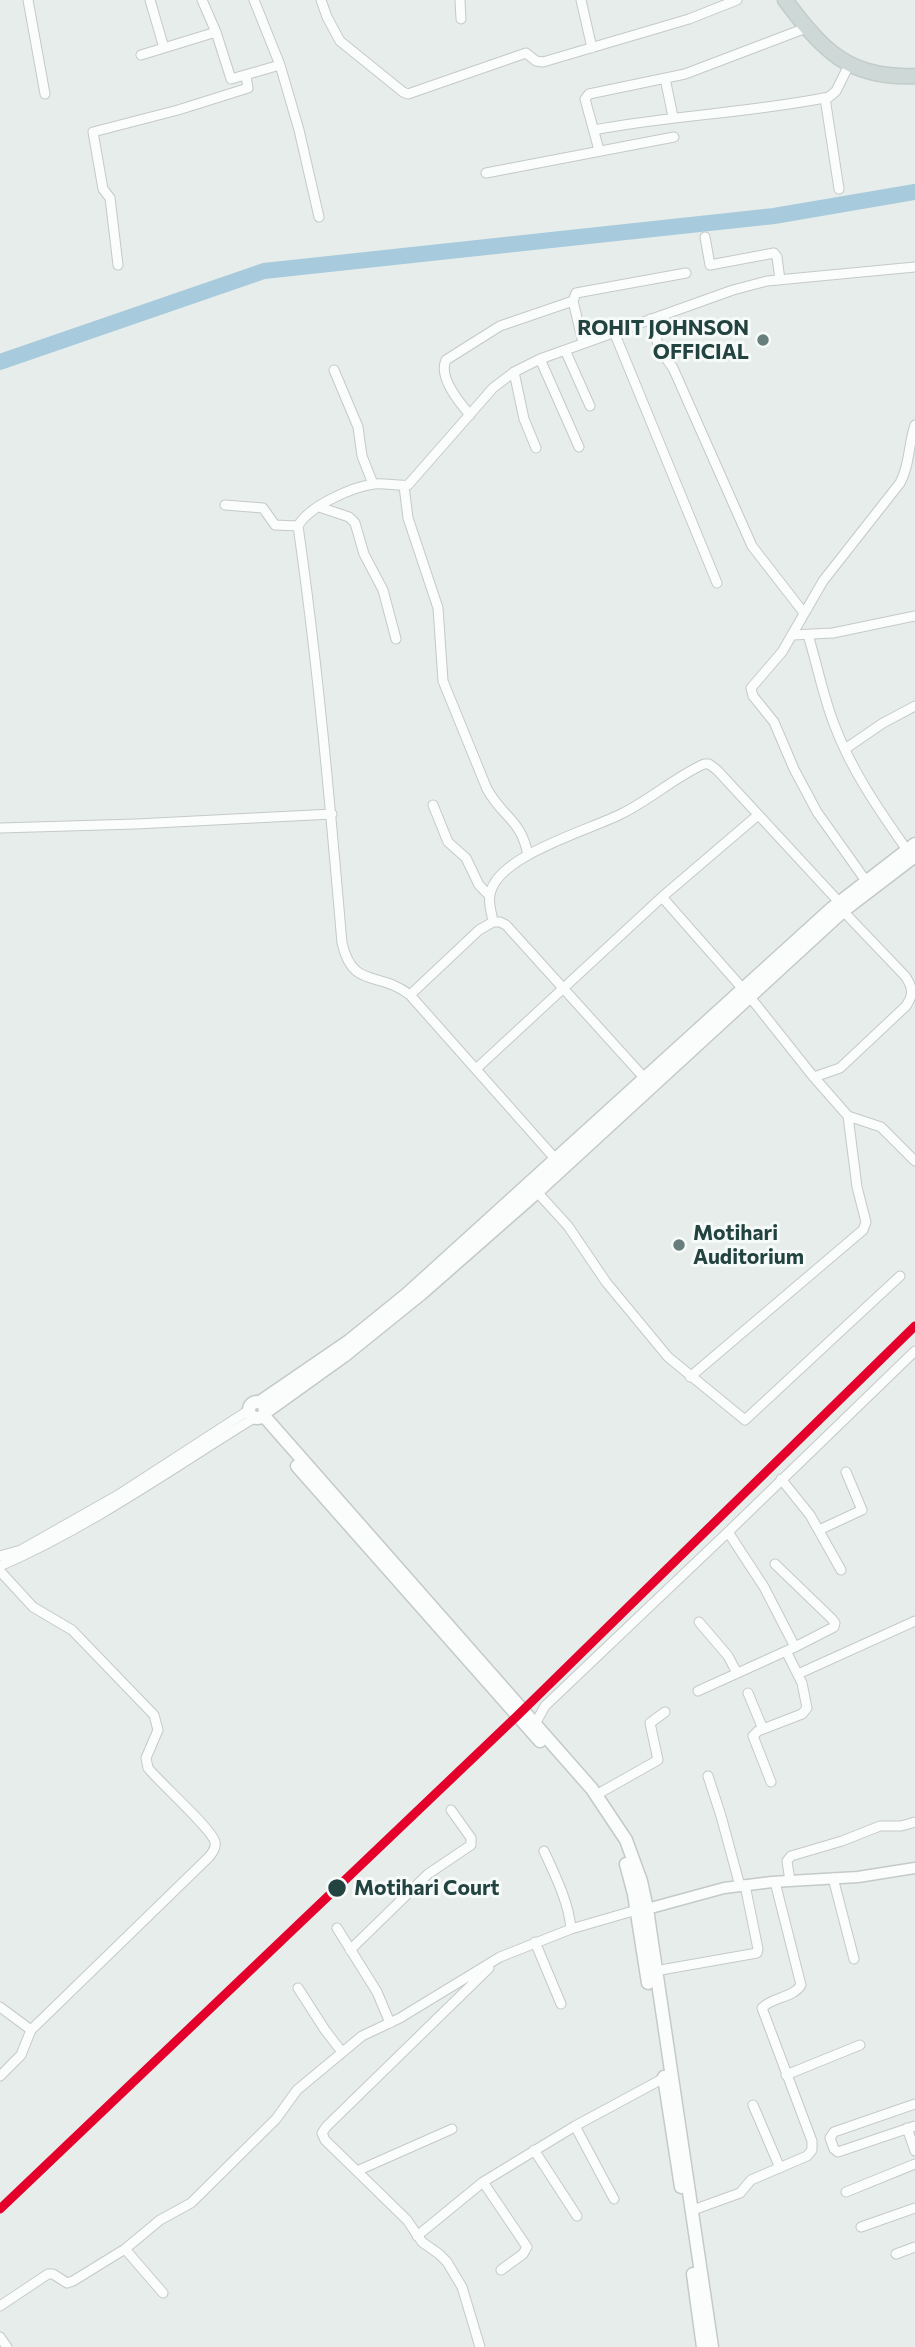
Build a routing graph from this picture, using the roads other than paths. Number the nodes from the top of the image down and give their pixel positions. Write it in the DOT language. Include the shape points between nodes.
graph roads {
  1 [pos="27,0"];
  2 [pos="150,0"];
  3 [pos="202,0"];
  4 [pos="254,0"];
  5 [pos="321,0"];
  6 [pos="460,0"];
  7 [pos="581,0"];
  8 [pos="737,0"];
  9 [pos="785,0"];
  10 [pos="461,19"];
  11 [pos="806,27"];
  12 [pos="216,32"];
  13 [pos="164,48"];
  14 [pos="592,48"];
  15 [pos="141,55"];
  16 [pos="280,65"];
  17 [pos="849,65"];
  18 [pos="246,76"];
  19 [pos="915,76"];
  20 [pos="665,78"];
  21 [pos="45,94"];
  22 [pos="825,97"];
  23 [pos="673,117"];
  24 [pos="594,130"];
  25 [pos="674,137"];
  26 [pos="599,150"];
  27 [pos="486,173"];
  28 [pos="839,189"];
  29 [pos="319,217"];
  30 [pos="705,237"];
  31 [pos="118,265"];
  32 [pos="915,267"];
  33 [pos="686,273"];
  34 [pos="780,280"];
  35 [pos="573,301"];
  36 [pos="650,319"];
  37 [pos="614,332"];
  38 [pos="583,343"];
  39 [pos="565,350"];
  40 [pos="540,359"];
  41 [pos="334,370"];
  42 [pos="514,372"];
  43 [pos="590,406"];
  44 [pos="470,415"];
  45 [pos="915,425"];
  46 [pos="579,447"];
  47 [pos="536,449"];
  48 [pos="373,484"];
  49 [pos="404,486"];
  50 [pos="225,505"];
  51 [pos="319,507"];
  52 [pos="298,526"];
  53 [pos="717,583"];
  54 [pos="804,613"];
  55 [pos="915,616"];
  56 [pos="793,635"];
  57 [pos="808,635"];
  58 [pos="397,639"];
  59 [pos="915,706"];
  60 [pos="845,749"];
  61 [pos="433,805"];
  62 [pos="332,814"];
  63 [pos="758,815"];
  64 [pos="0,828"];
  65 [pos="912,850"];
  66 [pos="528,855"];
  67 [pos="866,881"];
  68 [pos="489,895"];
  69 [pos="662,897"];
  70 [pos="841,907"];
  71 [pos="494,922"];
  72 [pos="564,988"];
  73 [pos="914,992"];
  74 [pos="746,993"];
  75 [pos="410,995"];
  76 [pos="475,1069"];
  77 [pos="814,1077"];
  78 [pos="648,1082"];
  79 [pos="848,1116"];
  80 [pos="915,1161"];
  81 [pos="559,1163"];
  82 [pos="537,1192"];
  83 [pos="900,1276"];
  84 [pos="913,1357"];
  85 [pos="690,1377"];
  86 [pos="258,1413"];
  87 [pos="846,1472"];
  88 [pos="781,1479"];
  89 [pos="819,1530"];
  90 [pos="728,1532"];
  91 [pos="0,1556"];
  92 [pos="775,1564"];
  93 [pos="0,1569"];
  94 [pos="841,1570"];
  95 [pos="915,1621"];
  96 [pos="699,1622"];
  97 [pos="790,1649"];
  98 [pos="737,1673"];
  99 [pos="798,1674"];
  100 [pos="698,1691"];
  101 [pos="748,1693"];
  102 [pos="665,1712"];
  103 [pos="535,1724"];
  104 [pos="763,1729"];
  105 [pos="708,1776"];
  106 [pos="771,1782"];
  107 [pos="596,1795"];
  108 [pos="451,1810"];
  109 [pos="915,1822"];
  110 [pos="544,1852"];
  111 [pos="915,1868"];
  112 [pos="832,1878"];
  113 [pos="790,1881"];
  114 [pos="775,1882"];
  115 [pos="743,1886"];
  116 [pos="642,1909"];
  117 [pos="337,1928"];
  118 [pos="571,1929"];
  119 [pos="535,1942"];
  120 [pos="351,1950"];
  121 [pos="500,1957"];
  122 [pos="855,1959"];
  123 [pos="655,1971"];
  124 [pos="298,1989"];
  125 [pos="561,2004"];
  126 [pos="0,2007"];
  127 [pos="390,2023"];
  128 [pos="31,2031"];
  129 [pos="860,2045"];
  130 [pos="342,2052"];
  131 [pos="786,2075"];
  132 [pos="0,2076"];
  133 [pos="664,2078"];
  134 [pos="915,2104"];
  135 [pos="753,2105"];
  136 [pos="575,2126"];
  137 [pos="911,2127"];
  138 [pos="452,2129"];
  139 [pos="833,2146"];
  140 [pos="534,2150"];
  141 [pos="915,2151"];
  142 [pos="811,2152"];
  143 [pos="915,2164"];
  144 [pos="779,2168"];
  145 [pos="357,2171"];
  146 [pos="483,2182"];
  147 [pos="846,2192"];
  148 [pos="614,2199"];
  149 [pos="915,2208"];
  150 [pos="693,2210"];
  151 [pos="577,2216"];
  152 [pos="861,2227"];
  153 [pos="417,2236"];
  154 [pos="915,2247"];
  155 [pos="125,2249"];
  156 [pos="896,2254"];
  157 [pos="501,2270"];
  158 [pos="163,2293"];
  159 [pos="0,2306"];
  160 [pos="0,2337"];
  161 [pos="7,2347"];
  162 [pos="480,2347"];
  163 [pos="703,2347"];
  164 [pos="712,2347"];
  1 -- 21 [label="street"];
  2 -- 13 [label="street"];
  3 -- 12 [label="street"];
  4 -- 16 [label="street"];
  5 -- 14 [label="street" via="340,41 405,93 526,53 543,62"];
  6 -- 10 [label="street"];
  7 -- 14 [label="street"];
  8 -- 14 [label="street"];
  9 -- 11 [label="main road"];
  11 -- 17 [label="main road"];
  11 -- 20 [label="street"];
  12 -- 13 [label="street"];
  12 -- 18 [label="street" via="231,78"];
  13 -- 15 [label="street"];
  16 -- 18 [label="street"];
  16 -- 29 [label="street"];
  17 -- 19 [label="main road" via="870,74"];
  17 -- 22 [label="street" via="836,91"];
  18 -- 31 [label="street" via="248,88 93,132 103,189 110,198"];
  20 -- 23 [label="street"];
  20 -- 24 [label="street" via="587,96"];
  22 -- 23 [label="street"];
  22 -- 28 [label="street"];
  23 -- 24 [label="street"];
  24 -- 26 [label="street"];
  25 -- 26 [label="street"];
  26 -- 27 [label="street"];
  30 -- 34 [label="street" via="710,265 774,253"];
  32 -- 34 [label="street"];
  33 -- 35 [label="street" via="578,292"];
  34 -- 36 [label="street" via="733,290"];
  35 -- 38 [label="street"];
  35 -- 44 [label="street" via="500,326 446,360 444,373"];
  36 -- 37 [label="street"];
  36 -- 54 [label="street" via="660,350 673,368 752,546"];
  37 -- 38 [label="street"];
  37 -- 53 [label="street"];
  38 -- 39 [label="street"];
  39 -- 40 [label="street"];
  39 -- 43 [label="street"];
  40 -- 42 [label="street"];
  40 -- 46 [label="street"];
  41 -- 48 [label="street" via="358,427 362,456"];
  42 -- 44 [label="street"];
  42 -- 47 [label="street"];
  44 -- 49 [label="street"];
  45 -- 54 [label="street" via="900,483 822,581"];
  48 -- 49 [label="street"];
  48 -- 51 [label="street" via="351,489"];
  49 -- 66 [label="street" via="408,518 438,608 443,681 487,789 521,830"];
  50 -- 52 [label="street" via="263,508 277,526"];
  51 -- 52 [label="street"];
  51 -- 58 [label="street" via="355,523 387,601"];
  52 -- 62 [label="street"];
  54 -- 56 [label="street"];
  55 -- 57 [label="street"];
  56 -- 57 [label="street"];
  56 -- 67 [label="street" via="752,685 751,693 774,722 817,812"];
  57 -- 60 [label="street"];
  59 -- 60 [label="street"];
  60 -- 65 [label="street" via="877,807"];
  61 -- 68 [label="street" via="448,842 469,862"];
  62 -- 64 [label="street"];
  62 -- 75 [label="street" via="347,963 355,972 393,983"];
  63 -- 66 [label="street" via="717,770 704,764 619,815"];
  63 -- 69 [label="street"];
  63 -- 70 [label="street"];
  65 -- 67 [label="main road"];
  65 -- 70 [label="main road"];
  66 -- 68 [label="street" via="505,872"];
  67 -- 70 [label="main road"];
  68 -- 71 [label="street"];
  69 -- 72 [label="street"];
  69 -- 74 [label="street"];
  70 -- 73 [label="street"];
  70 -- 74 [label="main road"];
  71 -- 72 [label="street" via="506,925"];
  71 -- 75 [label="street"];
  72 -- 76 [label="street"];
  72 -- 78 [label="street"];
  73 -- 77 [label="street" via="906,1006 853,1057 834,1072"];
  74 -- 77 [label="street"];
  74 -- 78 [label="main road"];
  75 -- 76 [label="street"];
  76 -- 81 [label="street"];
  77 -- 79 [label="street"];
  78 -- 81 [label="main road"];
  79 -- 80 [label="street" via="881,1127"];
  79 -- 85 [label="street" via="865,1227"];
  81 -- 82 [label="main road"];
  81 -- 86 [label="main road" via="407,1294"];
  82 -- 85 [label="street" via="568,1226 644,1331"];
  82 -- 86 [label="main road" via="368,1338"];
  83 -- 85 [label="street" via="747,1420"];
  84 -- 88 [label="street"];
  86 -- 91 [label="street" via="21,1550"];
  86 -- 93 [label="street" via="121,1501"];
  86 -- 103 [label="main road"];
  86 -- 116 [label="main road" via="589,1798 617,1839"];
  87 -- 89 [label="street" via="862,1510"];
  88 -- 89 [label="street"];
  88 -- 90 [label="street"];
  89 -- 94 [label="street"];
  90 -- 97 [label="street" via="764,1587"];
  90 -- 103 [label="street" via="545,1706"];
  92 -- 97 [label="street" via="835,1623 831,1630"];
  93 -- 128 [label="street" via="33,1607 72,1630 153,1715 158,1730 146,1758 148,1768 215,1842 209,1857"];
  95 -- 99 [label="street"];
  96 -- 98 [label="street"];
  97 -- 98 [label="street"];
  97 -- 99 [label="street"];
  98 -- 100 [label="street"];
  99 -- 104 [label="street" via="806,1711"];
  101 -- 104 [label="street"];
  102 -- 107 [label="street" via="650,1723 658,1760"];
  103 -- 107 [label="main road"];
  104 -- 106 [label="street" via="754,1734 754,1741"];
  105 -- 115 [label="street"];
  107 -- 116 [label="main road" via="626,1840 641,1881"];
  108 -- 120 [label="street" via="471,1845 428,1874"];
  109 -- 113 [label="street" via="880,1826 791,1856 787,1861"];
  110 -- 118 [label="street"];
  111 -- 112 [label="street"];
  112 -- 113 [label="street"];
  112 -- 122 [label="street"];
  113 -- 114 [label="street"];
  114 -- 115 [label="street"];
  114 -- 131 [label="street" via="801,1985 762,2008"];
  115 -- 116 [label="street"];
  115 -- 123 [label="street" via="757,1953"];
  116 -- 118 [label="street"];
  116 -- 123 [label="main road"];
  116 -- 133 [label="main road"];
  117 -- 120 [label="street"];
  118 -- 119 [label="street"];
  119 -- 121 [label="street"];
  119 -- 125 [label="street"];
  120 -- 127 [label="street"];
  121 -- 127 [label="street"];
  121 -- 145 [label="street" via="323,2130 325,2140"];
  123 -- 150 [label="main road"];
  124 -- 130 [label="street"];
  126 -- 128 [label="street"];
  127 -- 130 [label="street"];
  128 -- 132 [label="street" via="20,2054"];
  129 -- 131 [label="street"];
  130 -- 155 [label="street" via="297,2090 275,2119 196,2198 152,2225"];
  131 -- 142 [label="street" via="812,2141"];
  133 -- 136 [label="street"];
  133 -- 163 [label="main road"];
  134 -- 139 [label="street" via="834,2132 830,2136"];
  135 -- 144 [label="street"];
  136 -- 140 [label="street"];
  136 -- 148 [label="street"];
  137 -- 139 [label="street" via="841,2151"];
  137 -- 141 [label="street"];
  138 -- 145 [label="street"];
  139 -- 142 [label="street"];
  140 -- 146 [label="street"];
  140 -- 151 [label="street"];
  142 -- 144 [label="street"];
  143 -- 147 [label="street"];
  144 -- 150 [label="street" via="749,2182 740,2193"];
  145 -- 153 [label="street" via="407,2220"];
  146 -- 153 [label="street"];
  146 -- 157 [label="street" via="527,2247"];
  149 -- 152 [label="street"];
  150 -- 164 [label="main road"];
  153 -- 162 [label="street" via="443,2258 459,2281"];
  154 -- 156 [label="street"];
  155 -- 158 [label="street"];
  155 -- 159 [label="street" via="69,2283 48,2274"];
  160 -- 161 [label="street"];
}
